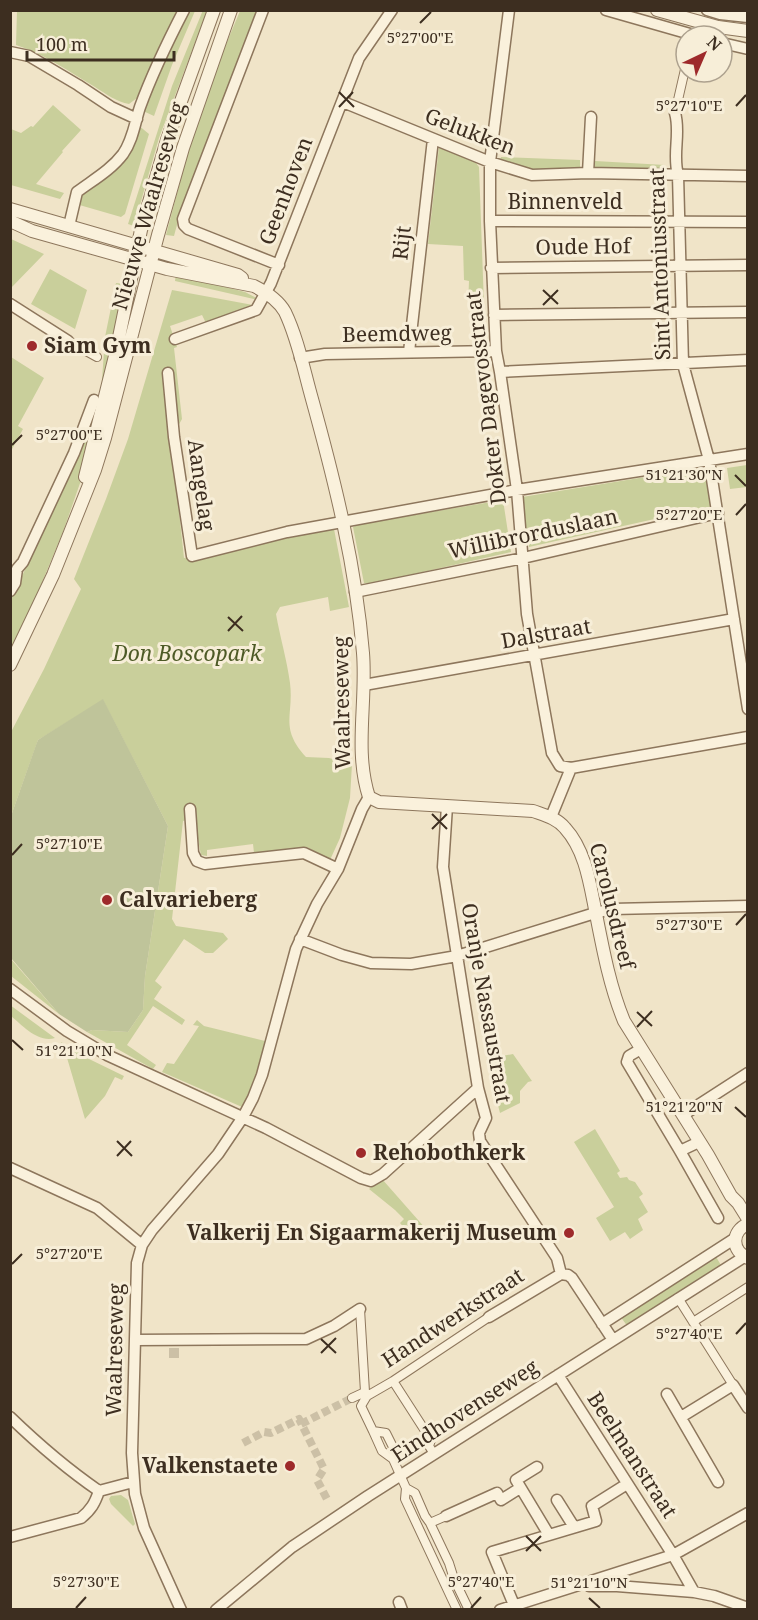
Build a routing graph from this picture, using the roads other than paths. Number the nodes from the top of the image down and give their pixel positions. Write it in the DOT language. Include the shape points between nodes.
graph roads {
  1 [pos="184,10"];
  2 [pos="214,10"];
  3 [pos="231,10"];
  4 [pos="263,10"];
  5 [pos="392,10"];
  6 [pos="509,10"];
  7 [pos="606,10"];
  8 [pos="657,10"];
  9 [pos="707,10"];
  10 [pos="747,17"];
  11 [pos="674,30"];
  12 [pos="747,31"];
  13 [pos="10,52"];
  14 [pos="682,84"];
  15 [pos="343,102"];
  16 [pos="675,113"];
  17 [pos="591,117"];
  18 [pos="137,119"];
  19 [pos="433,139"];
  20 [pos="490,162"];
  21 [pos="588,173"];
  22 [pos="678,175"];
  23 [pos="747,176"];
  24 [pos="10,209"];
  25 [pos="10,221"];
  26 [pos="490,221"];
  27 [pos="679,222"];
  28 [pos="747,222"];
  29 [pos="69,226"];
  30 [pos="138,246"];
  31 [pos="154,251"];
  32 [pos="134,260"];
  33 [pos="151,265"];
  34 [pos="279,265"];
  35 [pos="747,265"];
  36 [pos="680,266"];
  37 [pos="491,268"];
  38 [pos="260,289"];
  39 [pos="11,307"];
  40 [pos="747,312"];
  41 [pos="681,313"];
  42 [pos="494,315"];
  43 [pos="175,339"];
  44 [pos="68,341"];
  45 [pos="496,351"];
  46 [pos="409,352"];
  47 [pos="97,357"];
  48 [pos="300,358"];
  49 [pos="747,360"];
  50 [pos="682,364"];
  51 [pos="500,372"];
  52 [pos="168,373"];
  53 [pos="94,400"];
  54 [pos="747,454"];
  55 [pos="709,460"];
  56 [pos="517,490"];
  57 [pos="718,513"];
  58 [pos="76,517"];
  59 [pos="342,522"];
  60 [pos="523,558"];
  61 [pos="14,568"];
  62 [pos="10,591"];
  63 [pos="356,592"];
  64 [pos="734,619"];
  65 [pos="535,656"];
  66 [pos="10,665"];
  67 [pos="364,685"];
  68 [pos="747,709"];
  69 [pos="747,737"];
  70 [pos="572,768"];
  71 [pos="369,797"];
  72 [pos="447,806"];
  73 [pos="190,809"];
  74 [pos="551,818"];
  75 [pos="338,869"];
  76 [pos="747,906"];
  77 [pos="595,913"];
  78 [pos="300,939"];
  79 [pos="457,956"];
  80 [pos="10,989"];
  81 [pos="641,1049"];
  82 [pos="747,1073"];
  83 [pos="478,1088"];
  84 [pos="683,1115"];
  85 [pos="243,1117"];
  86 [pos="699,1142"];
  87 [pos="680,1151"];
  88 [pos="10,1168"];
  89 [pos="718,1218"];
  90 [pos="745,1223"];
  91 [pos="734,1239"];
  92 [pos="142,1245"];
  93 [pos="746,1257"];
  94 [pos="561,1274"];
  95 [pos="747,1287"];
  96 [pos="678,1298"];
  97 [pos="360,1309"];
  98 [pos="489,1317"];
  99 [pos="693,1322"];
  100 [pos="602,1324"];
  101 [pos="135,1340"];
  102 [pos="613,1340"];
  103 [pos="558,1375"];
  104 [pos="393,1381"];
  105 [pos="733,1385"];
  106 [pos="366,1394"];
  107 [pos="667,1394"];
  108 [pos="352,1398"];
  109 [pos="747,1408"];
  110 [pos="10,1417"];
  111 [pos="681,1417"];
  112 [pos="374,1431"];
  113 [pos="434,1454"];
  114 [pos="393,1459"];
  115 [pos="537,1467"];
  116 [pos="400,1476"];
  117 [pos="134,1482"];
  118 [pos="718,1482"];
  119 [pos="627,1484"];
  120 [pos="406,1488"];
  121 [pos="520,1488"];
  122 [pos="99,1491"];
  123 [pos="557,1500"];
  124 [pos="747,1513"];
  125 [pos="425,1516"];
  126 [pos="446,1516"];
  127 [pos="414,1518"];
  128 [pos="430,1523"];
  129 [pos="574,1527"];
  130 [pos="549,1535"];
  131 [pos="10,1537"];
  132 [pos="440,1542"];
  133 [pos="430,1551"];
  134 [pos="673,1556"];
  135 [pos="577,1586"];
  136 [pos="694,1592"];
  137 [pos="514,1605"];
  138 [pos="747,1608"];
  139 [pos="181,1610"];
  140 [pos="216,1610"];
  141 [pos="457,1610"];
  142 [pos="468,1610"];
  143 [pos="500,1610"];
  1 -- 18 [label="street"];
  2 -- 30 [label="street, Nieuwe Waalreseweg" via="167,140"];
  3 -- 31 [label="street, Nieuwe Waalreseweg" via="183,148"];
  4 -- 34 [label="street, Nieuwe Waalreseweg" via="183,219 188,230"];
  5 -- 15 [label="street, Geenhoven" via="359,58"];
  6 -- 20 [label="street, Dokter Dagevosstraat"];
  7 -- 11 [label="street"];
  8 -- 12 [label="street"];
  9 -- 10 [label="street"];
  13 -- 18 [label="street" via="29,56"];
  14 -- 16 [label="street, Sint Antoniusstraat"];
  15 -- 19 [label="street, Gelukken"];
  15 -- 34 [label="street, Geenhoven"];
  16 -- 22 [label="street, Sint Antoniusstraat"];
  17 -- 21 [label="street"];
  18 -- 29 [label="street" via="124,152 114,165 77,192"];
  19 -- 20 [label="street, Gelukken"];
  19 -- 46 [label="street, Rijt"];
  20 -- 21 [label="street, Gelukken" via="532,175"];
  20 -- 26 [label="street, Dokter Dagevosstraat"];
  21 -- 22 [label="street, Gelukken"];
  22 -- 23 [label="street, Gelukken"];
  22 -- 27 [label="street, Sint Antoniusstraat"];
  24 -- 29 [label="street, Waalreseweg"];
  25 -- 32 [label="street"];
  26 -- 27 [label="street, Binnenveld"];
  26 -- 37 [label="street, Dokter Dagevosstraat"];
  27 -- 28 [label="street, Binnenveld"];
  27 -- 36 [label="street, Sint Antoniusstraat"];
  29 -- 30 [label="street, Waalreseweg"];
  30 -- 31 [label="street, Waalreseweg"];
  30 -- 32 [label="street, Nieuwe Waalreseweg"];
  31 -- 33 [label="street, Nieuwe Waalreseweg"];
  31 -- 38 [label="street, Waalreseweg" via="238,275"];
  32 -- 33 [label="street"];
  32 -- 58 [label="street, Nieuwe Waalreseweg"];
  33 -- 38 [label="street"];
  33 -- 58 [label="street, Nieuwe Waalreseweg" via="105,438"];
  34 -- 38 [label="street, Geenhoven"];
  35 -- 36 [label="street, Oude Hof"];
  36 -- 37 [label="street, Oude Hof"];
  36 -- 41 [label="street, Sint Antoniusstraat"];
  37 -- 42 [label="street, Dokter Dagevosstraat"];
  38 -- 43 [label="street, Geenhoven" via="256,310"];
  38 -- 48 [label="street, Waalreseweg" via="284,310"];
  39 -- 44 [label="street"];
  40 -- 41 [label="street"];
  41 -- 42 [label="street"];
  41 -- 50 [label="street, Sint Antoniusstraat"];
  42 -- 45 [label="street, Dokter Dagevosstraat"];
  44 -- 47 [label="street"];
  45 -- 46 [label="street, Beemdweg"];
  45 -- 51 [label="street, Dokter Dagevosstraat"];
  46 -- 48 [label="street, Beemdweg"];
  48 -- 59 [label="street, Waalreseweg"];
  49 -- 50 [label="street"];
  50 -- 51 [label="street"];
  50 -- 55 [label="street, Sint Antoniusstraat"];
  51 -- 56 [label="street, Dokter Dagevosstraat"];
  52 -- 59 [label="street, Aangelag" via="192,556"];
  53 -- 61 [label="street" via="23,562"];
  54 -- 55 [label="street, Willibrorduslaan"];
  55 -- 56 [label="street, Willibrorduslaan"];
  55 -- 57 [label="street, Sint Antoniusstraat"];
  56 -- 59 [label="street, Willibrorduslaan"];
  56 -- 60 [label="street, Dokter Dagevosstraat"];
  57 -- 60 [label="street, Willibrorduslaan"];
  57 -- 64 [label="street, Sint Antoniusstraat"];
  58 -- 66 [label="street, Nieuwe Waalreseweg"];
  59 -- 63 [label="street, Waalreseweg"];
  60 -- 63 [label="street, Willibrorduslaan"];
  60 -- 65 [label="street, Dokter Dagevosstraat"];
  61 -- 62 [label="street" via="15,583"];
  63 -- 67 [label="street, Waalreseweg"];
  64 -- 65 [label="street, Dalstraat"];
  64 -- 68 [label="street, Sint Antoniusstraat"];
  65 -- 67 [label="street, Dalstraat"];
  65 -- 70 [label="street, Dokter Dagevosstraat" via="552,753 560,766"];
  67 -- 71 [label="street, Waalreseweg" via="361,744 363,781"];
  69 -- 70 [label="street"];
  70 -- 74 [label="street"];
  71 -- 72 [label="street, Carolusdreef" via="379,802"];
  71 -- 75 [label="street, Waalreseweg"];
  72 -- 74 [label="street, Carolusdreef" via="533,811"];
  72 -- 79 [label="street, Oranje Nassaustraat" via="443,859"];
  73 -- 75 [label="street" via="197,861 205,864 304,853"];
  74 -- 77 [label="street, Carolusdreef" via="564,825 574,839 584,862"];
  75 -- 78 [label="street, Waalreseweg"];
  76 -- 77 [label="street" via="612,909"];
  77 -- 79 [label="street"];
  77 -- 81 [label="street, Carolusdreef" via="614,999"];
  78 -- 79 [label="street" via="371,963 411,964"];
  78 -- 85 [label="street, Waalreseweg" via="262,1075"];
  79 -- 83 [label="street, Oranje Nassaustraat"];
  80 -- 85 [label="street" via="107,1055"];
  81 -- 84 [label="street, Carolusdreef"];
  81 -- 87 [label="street" via="629,1056 627,1062"];
  82 -- 84 [label="street"];
  83 -- 85 [label="street" via="371,1181"];
  83 -- 94 [label="street, Oranje Nassaustraat" via="486,1118 480,1141 557,1258"];
  84 -- 86 [label="street, Carolusdreef"];
  85 -- 92 [label="street, Waalreseweg" via="218,1154"];
  86 -- 87 [label="street"];
  86 -- 90 [label="street, Carolusdreef"];
  87 -- 89 [label="street"];
  88 -- 92 [label="street" via="97,1208"];
  90 -- 91 [label="street"];
  91 -- 93 [label="street" via="736,1249"];
  91 -- 100 [label="street"];
  92 -- 101 [label="street, Waalreseweg" via="137,1263"];
  93 -- 96 [label="street, Eindhovenseweg"];
  94 -- 98 [label="street, Handwerkstraat"];
  94 -- 100 [label="street, Oranje Nassaustraat" via="572,1278"];
  95 -- 99 [label="street"];
  96 -- 99 [label="street"];
  96 -- 102 [label="street, Eindhovenseweg"];
  97 -- 101 [label="street" via="306,1339 174,1344"];
  97 -- 106 [label="street"];
  98 -- 104 [label="street, Handwerkstraat"];
  99 -- 105 [label="street"];
  100 -- 102 [label="street, Oranje Nassaustraat"];
  101 -- 117 [label="street, Waalreseweg"];
  102 -- 103 [label="street, Eindhovenseweg"];
  103 -- 113 [label="street, Eindhovenseweg"];
  103 -- 119 [label="street, Beelmanstraat"];
  104 -- 106 [label="street, Handwerkstraat"];
  104 -- 113 [label="street" via="431,1440 429,1446"];
  105 -- 109 [label="street"];
  105 -- 111 [label="street"];
  106 -- 108 [label="street, Handwerkstraat"];
  106 -- 112 [label="street" via="361,1406"];
  107 -- 111 [label="street"];
  110 -- 122 [label="street"];
  111 -- 118 [label="street"];
  112 -- 114 [label="street" via="382,1451"];
  112 -- 114 [label="street" via="386,1433 394,1449"];
  113 -- 116 [label="street, Eindhovenseweg"];
  114 -- 116 [label="street"];
  115 -- 121 [label="street" via="516,1480"];
  116 -- 120 [label="street"];
  116 -- 140 [label="street, Eindhovenseweg" via="292,1547"];
  117 -- 122 [label="street"];
  117 -- 139 [label="street, Waalreseweg" via="144,1528"];
  119 -- 129 [label="street" via="592,1506 596,1521"];
  119 -- 134 [label="street, Beelmanstraat"];
  120 -- 125 [label="street" via="416,1493"];
  120 -- 127 [label="street" via="405,1499"];
  121 -- 126 [label="street" via="501,1500 497,1493"];
  121 -- 130 [label="street"];
  122 -- 131 [label="street" via="81,1518"];
  123 -- 129 [label="street"];
  124 -- 134 [label="street"];
  125 -- 127 [label="street"];
  125 -- 128 [label="street"];
  126 -- 128 [label="street"];
  127 -- 133 [label="street"];
  128 -- 132 [label="street"];
  129 -- 130 [label="street"];
  130 -- 137 [label="street" via="492,1552"];
  132 -- 133 [label="street"];
  132 -- 142 [label="street"];
  133 -- 141 [label="street"];
  134 -- 135 [label="street"];
  134 -- 136 [label="street, Beelmanstraat"];
  135 -- 136 [label="street"];
  135 -- 137 [label="street"];
  136 -- 138 [label="street"];
  137 -- 143 [label="street"];
}
